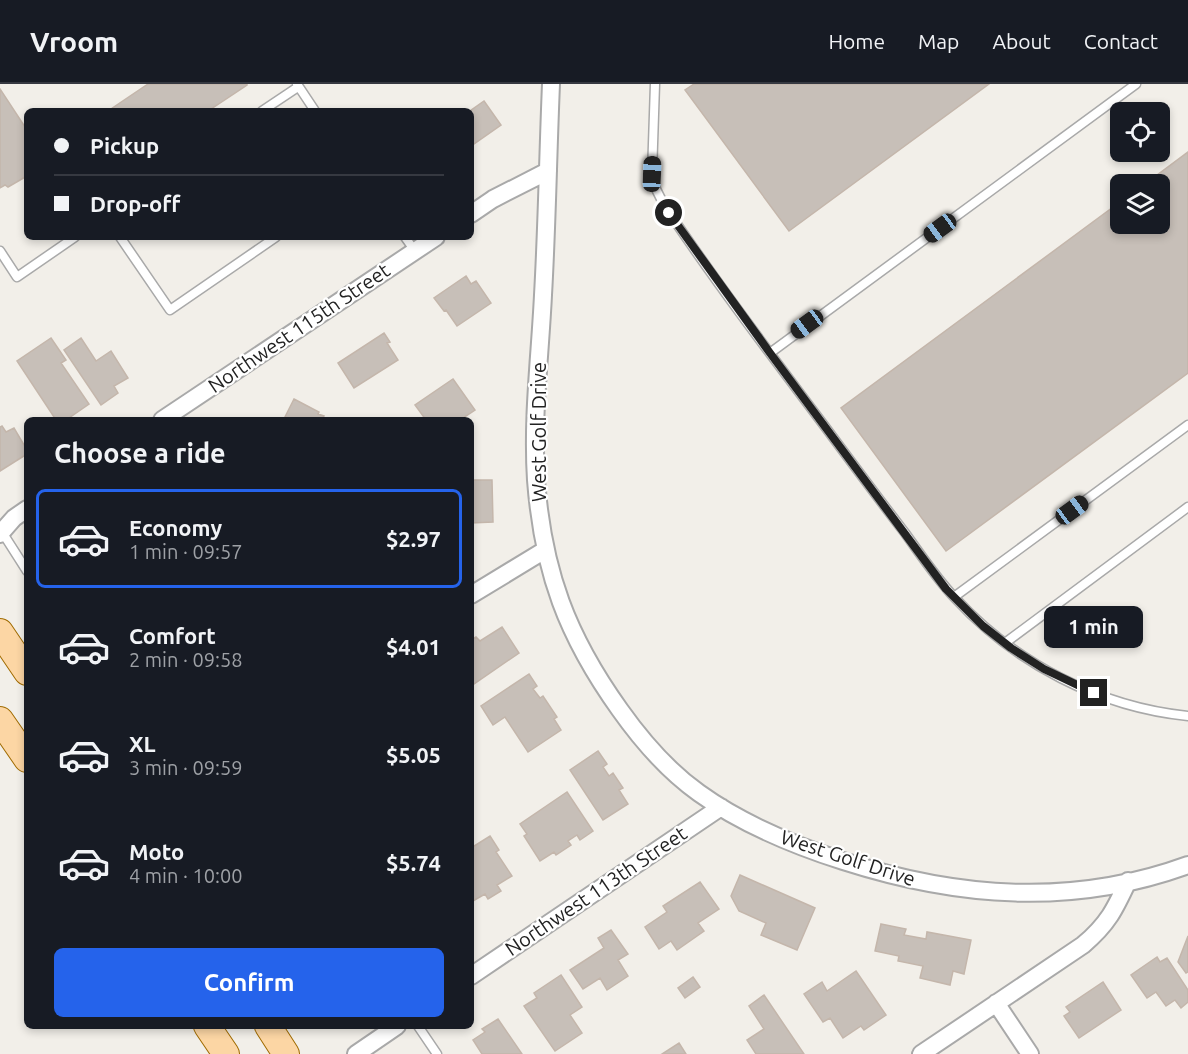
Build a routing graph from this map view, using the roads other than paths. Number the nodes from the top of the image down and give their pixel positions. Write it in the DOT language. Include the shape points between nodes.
graph roads {
  1 [pos="551,84"];
  2 [pos="655,84"];
  3 [pos="1136,84"];
  4 [pos="297,85"];
  5 [pos="266,108"];
  6 [pos="313,108"];
  7 [pos="548,171"];
  8 [pos="474,212"];
  9 [pos="71,240"];
  10 [pos="122,240"];
  11 [pos="272,240"];
  12 [pos="407,240"];
  13 [pos="431,240"];
  14 [pos="0,251"];
  15 [pos="414,251"];
  16 [pos="770,353"];
  17 [pos="166,417"];
  18 [pos="1188,425"];
  19 [pos="1188,507"];
  20 [pos="9,523"];
  21 [pos="545,550"];
  22 [pos="24,563"];
  23 [pos="474,593"];
  24 [pos="954,597"];
  25 [pos="0,632"];
  26 [pos="1005,643"];
  27 [pos="24,668"];
  28 [pos="1188,716"];
  29 [pos="0,720"];
  30 [pos="24,755"];
  31 [pos="721,807"];
  32 [pos="1188,865"];
  33 [pos="1128,881"];
  34 [pos="474,974"];
  35 [pos="996,1004"];
  36 [pos="209,1029"];
  37 [pos="270,1029"];
  38 [pos="390,1029"];
  39 [pos="420,1029"];
  40 [pos="226,1054"];
  41 [pos="286,1054"];
  42 [pos="357,1054"];
  43 [pos="437,1054"];
  44 [pos="921,1054"];
  45 [pos="1030,1054"];
  1 -- 7 [label="street, West Golf Drive"];
  2 -- 16 [label="lane" via="652,174 656,189 669,213"];
  3 -- 16 [label="lane"];
  4 -- 5 [label="lane"];
  4 -- 6 [label="lane"];
  7 -- 8 [label="street"];
  7 -- 21 [label="street, West Golf Drive" via="535,417 536,478"];
  9 -- 14 [label="lane" via="17,277"];
  10 -- 11 [label="lane" via="170,310"];
  12 -- 15 [label="lane"];
  13 -- 15 [label="street, Northwest 115th Street"];
  15 -- 17 [label="street, Northwest 115th Street"];
  16 -- 24 [label="lane"];
  18 -- 24 [label="lane"];
  19 -- 26 [label="lane"];
  20 -- 22 [label="lane"];
  21 -- 23 [label="street"];
  21 -- 31 [label="street, West Golf Drive" via="555,590 574,637 615,704 669,768"];
  24 -- 26 [label="lane"];
  25 -- 27 [label="main road"];
  26 -- 28 [label="lane" via="1044,669 1094,693 1130,705"];
  29 -- 30 [label="main road"];
  31 -- 33 [label="street, West Golf Drive" via="812,851 925,882 1025,894"];
  31 -- 34 [label="street, Northwest 113th Street"];
  32 -- 33 [label="street, West Golf Drive"];
  33 -- 35 [label="street" via="1111,917 1098,932"];
  35 -- 44 [label="street"];
  35 -- 45 [label="street"];
  36 -- 40 [label="main road"];
  37 -- 41 [label="main road"];
  38 -- 42 [label="street"];
  39 -- 43 [label="lane"];
}
